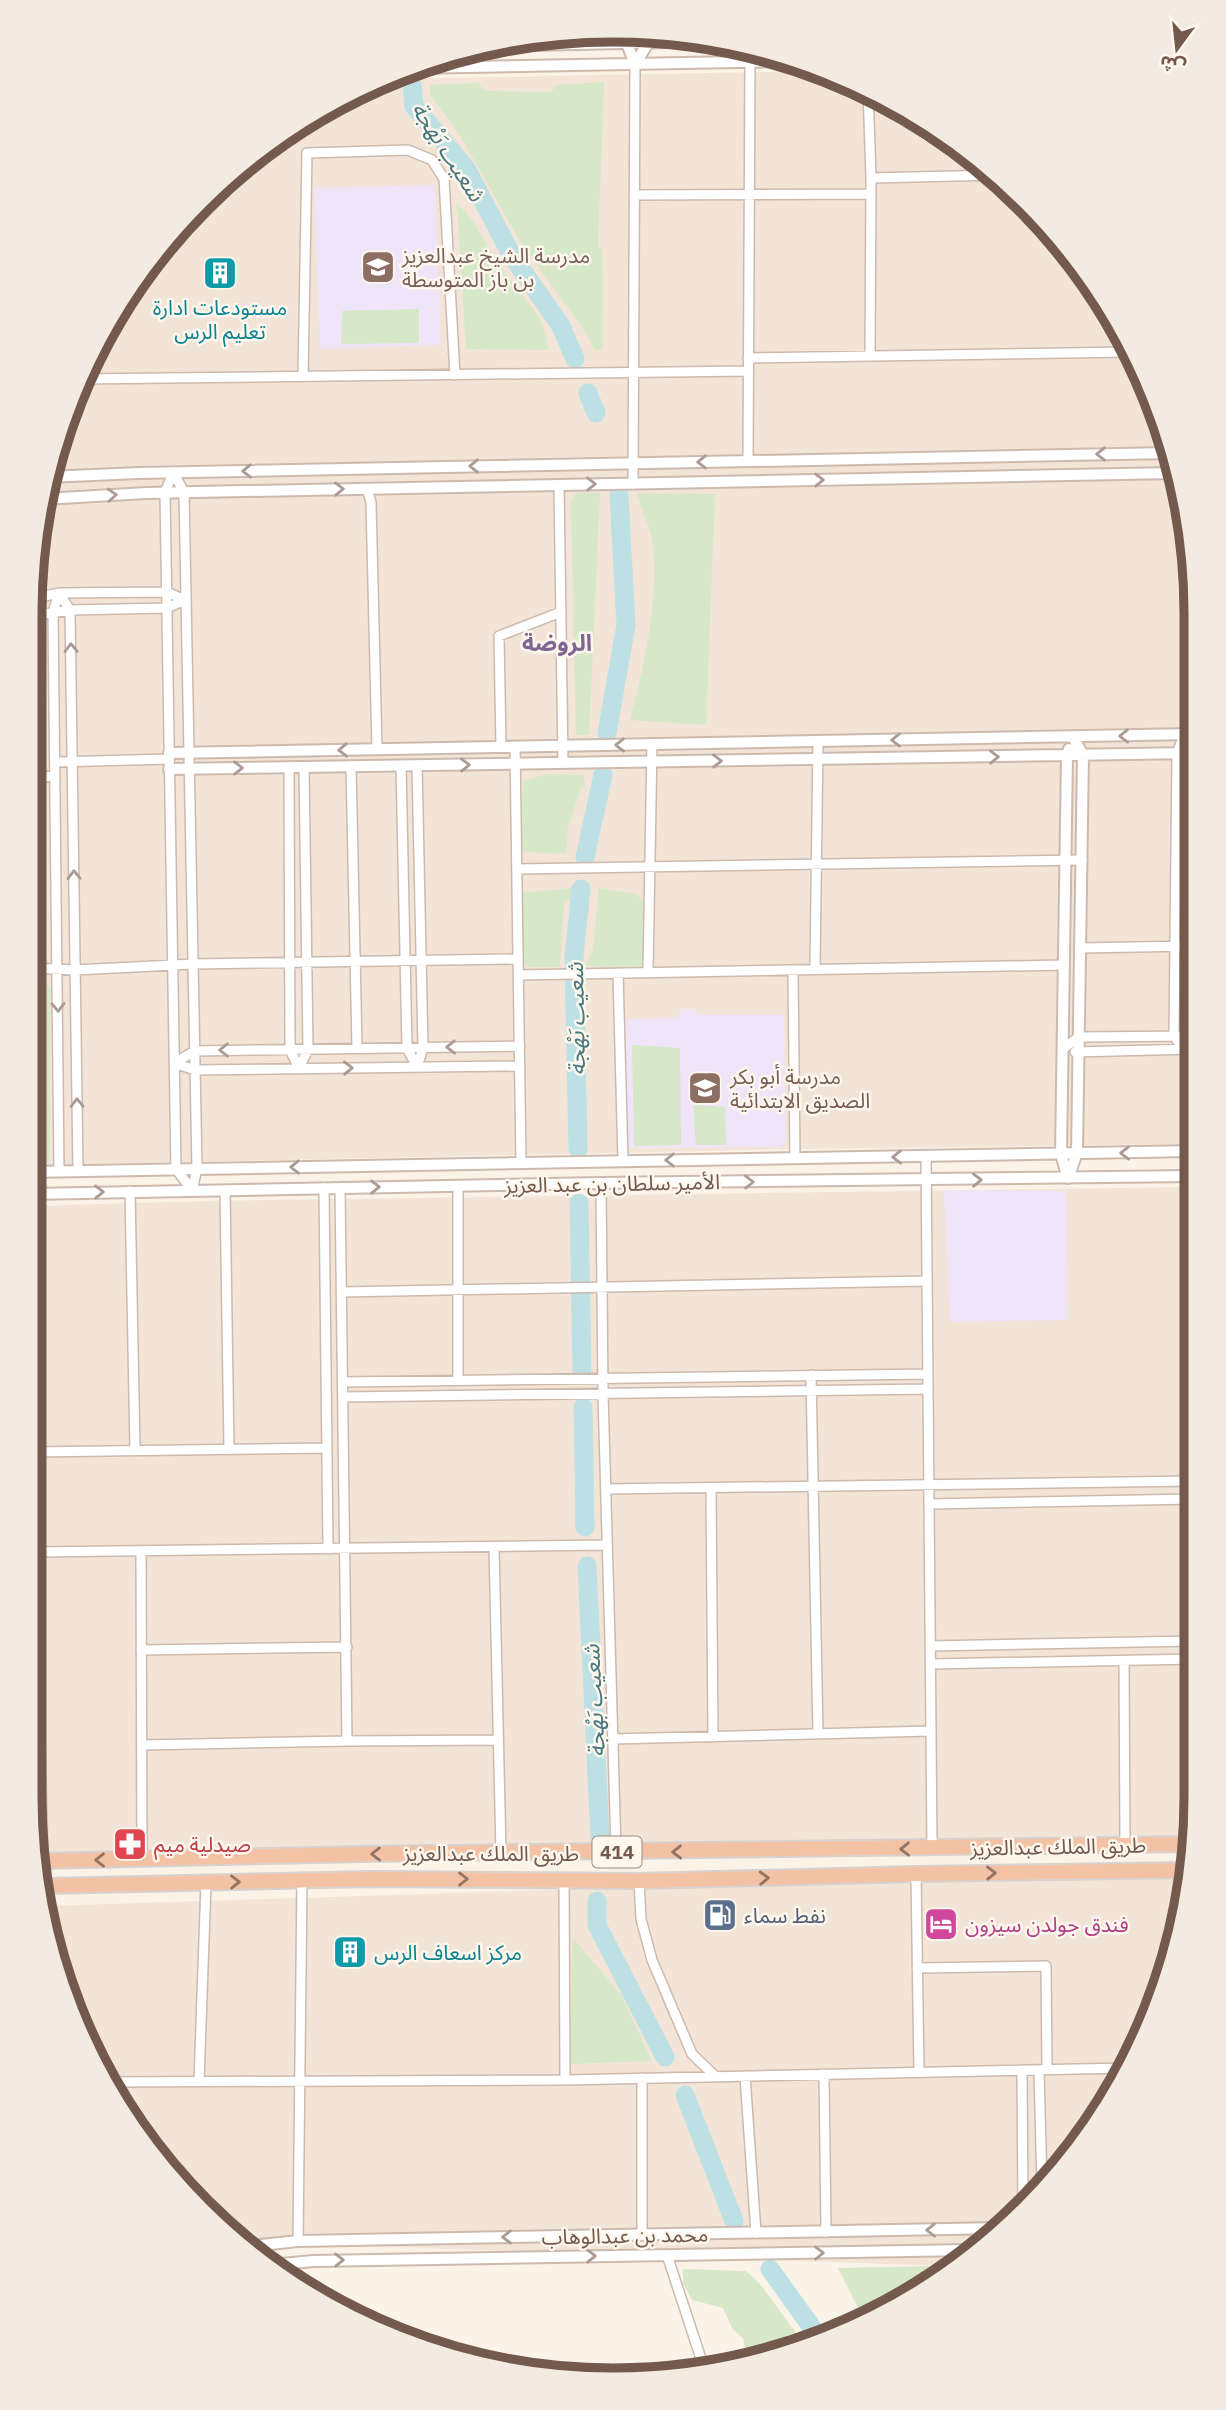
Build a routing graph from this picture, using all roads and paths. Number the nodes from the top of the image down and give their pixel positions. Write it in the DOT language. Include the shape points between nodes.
graph roads {
  1 [pos="628,42"];
  2 [pos="645,43"];
  3 [pos="750,61"];
  4 [pos="761,61"];
  5 [pos="635,64"];
  6 [pos="444,67"];
  7 [pos="869,103"];
  8 [pos="980,176"];
  9 [pos="871,178"];
  10 [pos="871,194"];
  11 [pos="634,195"];
  12 [pos="749,195"];
  13 [pos="1121,352"];
  14 [pos="870,356"];
  15 [pos="748,358"];
  16 [pos="748,370"];
  17 [pos="633,373"];
  18 [pos="455,375"];
  19 [pos="303,376"];
  20 [pos="92,379"];
  21 [pos="1161,453"];
  22 [pos="748,461"];
  23 [pos="632,463"];
  24 [pos="173,472"];
  25 [pos="1167,473"];
  26 [pos="59,476"];
  27 [pos="633,484"];
  28 [pos="559,485"];
  29 [pos="367,489"];
  30 [pos="184,492"];
  31 [pos="165,493"];
  32 [pos="54,499"];
  33 [pos="167,592"];
  34 [pos="59,593"];
  35 [pos="42,595"];
  36 [pos="185,600"];
  37 [pos="167,608"];
  38 [pos="70,610"];
  39 [pos="53,612"];
  40 [pos="561,612"];
  41 [pos="42,614"];
  42 [pos="1184,734"];
  43 [pos="1073,737"];
  44 [pos="818,741"];
  45 [pos="1184,741"];
  46 [pos="652,744"];
  47 [pos="563,746"];
  48 [pos="501,747"];
  49 [pos="515,747"];
  50 [pos="377,749"];
  51 [pos="189,752"];
  52 [pos="1177,754"];
  53 [pos="1184,754"];
  54 [pos="1067,755"];
  55 [pos="1083,755"];
  56 [pos="818,759"];
  57 [pos="169,760"];
  58 [pos="55,762"];
  59 [pos="72,762"];
  60 [pos="651,762"];
  61 [pos="563,763"];
  62 [pos="516,764"];
  63 [pos="417,765"];
  64 [pos="351,766"];
  65 [pos="401,766"];
  66 [pos="289,767"];
  67 [pos="304,767"];
  68 [pos="189,769"];
  69 [pos="55,776"];
  70 [pos="42,777"];
  71 [pos="1066,860"];
  72 [pos="1082,860"];
  73 [pos="817,864"];
  74 [pos="649,867"];
  75 [pos="517,869"];
  76 [pos="1184,946"];
  77 [pos="1175,947"];
  78 [pos="1080,948"];
  79 [pos="519,959"];
  80 [pos="421,960"];
  81 [pos="355,961"];
  82 [pos="405,961"];
  83 [pos="290,962"];
  84 [pos="307,962"];
  85 [pos="193,964"];
  86 [pos="173,965"];
  87 [pos="1064,965"];
  88 [pos="42,969"];
  89 [pos="815,969"];
  90 [pos="57,970"];
  91 [pos="75,970"];
  92 [pos="793,970"];
  93 [pos="648,972"];
  94 [pos="618,973"];
  95 [pos="519,975"];
  96 [pos="1174,1036"];
  97 [pos="1184,1036"];
  98 [pos="1079,1037"];
  99 [pos="1184,1045"];
  100 [pos="520,1046"];
  101 [pos="357,1048"];
  102 [pos="407,1048"];
  103 [pos="423,1048"];
  104 [pos="1064,1048"];
  105 [pos="290,1049"];
  106 [pos="308,1049"];
  107 [pos="1184,1049"];
  108 [pos="195,1051"];
  109 [pos="1078,1053"];
  110 [pos="174,1063"];
  111 [pos="520,1066"];
  112 [pos="417,1067"];
  113 [pos="299,1069"];
  114 [pos="195,1070"];
  115 [pos="1184,1152"];
  116 [pos="1077,1153"];
  117 [pos="1061,1154"];
  118 [pos="926,1156"];
  119 [pos="795,1158"];
  120 [pos="623,1161"];
  121 [pos="521,1163"];
  122 [pos="176,1169"];
  123 [pos="197,1169"];
  124 [pos="60,1171"];
  125 [pos="78,1171"];
  126 [pos="42,1172"];
  127 [pos="1184,1176"];
  128 [pos="1068,1178"];
  129 [pos="927,1180"];
  130 [pos="601,1183"];
  131 [pos="458,1186"];
  132 [pos="324,1188"];
  133 [pos="340,1188"];
  134 [pos="225,1189"];
  135 [pos="192,1190"];
  136 [pos="130,1191"];
  137 [pos="42,1194"];
  138 [pos="928,1281"];
  139 [pos="602,1287"];
  140 [pos="458,1289"];
  141 [pos="342,1292"];
  142 [pos="928,1374"];
  143 [pos="811,1375"];
  144 [pos="603,1378"];
  145 [pos="458,1380"];
  146 [pos="343,1382"];
  147 [pos="928,1389"];
  148 [pos="811,1391"];
  149 [pos="603,1394"];
  150 [pos="343,1397"];
  151 [pos="327,1448"];
  152 [pos="229,1449"];
  153 [pos="135,1450"];
  154 [pos="42,1452"];
  155 [pos="1184,1481"];
  156 [pos="929,1486"];
  157 [pos="813,1487"];
  158 [pos="711,1488"];
  159 [pos="606,1489"];
  160 [pos="1184,1499"];
  161 [pos="929,1504"];
  162 [pos="607,1545"];
  163 [pos="495,1547"];
  164 [pos="328,1549"];
  165 [pos="345,1549"];
  166 [pos="141,1551"];
  167 [pos="42,1552"];
  168 [pos="1184,1641"];
  169 [pos="930,1646"];
  170 [pos="347,1647"];
  171 [pos="141,1650"];
  172 [pos="1184,1659"];
  173 [pos="1124,1661"];
  174 [pos="930,1664"];
  175 [pos="931,1731"];
  176 [pos="818,1734"];
  177 [pos="713,1737"];
  178 [pos="613,1739"];
  179 [pos="498,1740"];
  180 [pos="347,1741"];
  181 [pos="142,1745"];
  182 [pos="1182,1844"];
  183 [pos="1125,1845"];
  184 [pos="932,1849"];
  185 [pos="616,1852"];
  186 [pos="500,1853"];
  187 [pos="142,1859"];
  188 [pos="46,1861"];
  189 [pos="1179,1870"];
  190 [pos="916,1874"];
  191 [pos="302,1880"];
  192 [pos="564,1880"];
  193 [pos="639,1881"];
  194 [pos="206,1883"];
  195 [pos="49,1886"];
  196 [pos="917,1968"];
  197 [pos="1116,2067"];
  198 [pos="1043,2069"];
  199 [pos="1022,2070"];
  200 [pos="919,2072"];
  201 [pos="824,2074"];
  202 [pos="746,2076"];
  203 [pos="716,2077"];
  204 [pos="642,2078"];
  205 [pos="565,2080"];
  206 [pos="199,2081"];
  207 [pos="300,2081"];
  208 [pos="118,2082"];
  209 [pos="1042,2173"];
  210 [pos="1023,2194"];
  211 [pos="826,2232"];
  212 [pos="982,2232"];
  213 [pos="756,2233"];
  214 [pos="642,2235"];
  215 [pos="298,2241"];
  216 [pos="259,2245"];
  217 [pos="961,2250"];
  218 [pos="667,2255"];
  219 [pos="290,2263"];
  220 [pos="284,2264"];
  221 [pos="287,2266"];
  222 [pos="702,2361"];
  1 -- 5 [label="street"];
  2 -- 5 [label="street"];
  3 -- 4 [label="street"];
  3 -- 5 [label="street"];
  3 -- 12 [label="street"];
  5 -- 6 [label="street"];
  5 -- 11 [label="street"];
  7 -- 9 [label="street"];
  8 -- 9 [label="street"];
  9 -- 10 [label="street"];
  10 -- 12 [label="street"];
  10 -- 14 [label="street"];
  11 -- 12 [label="street"];
  11 -- 17 [label="street"];
  12 -- 15 [label="street"];
  13 -- 14 [label="street"];
  14 -- 15 [label="street"];
  15 -- 16 [label="street"];
  16 -- 17 [label="street"];
  16 -- 22 [label="street"];
  17 -- 18 [label="street"];
  17 -- 23 [label="street"];
  18 -- 19 [label="street"];
  18 -- 19 [label="street" via="444,179 432,160 408,149 307,153"];
  19 -- 20 [label="street"];
  21 -- 22 [label="street, one-way"];
  22 -- 23 [label="street, one-way"];
  23 -- 24 [label="street, one-way"];
  23 -- 27 [label="street"];
  24 -- 26 [label="street"];
  24 -- 30 [label="street"];
  24 -- 31 [label="street"];
  27 -- 25 [label="street, one-way"];
  28 -- 27 [label="street, one-way"];
  28 -- 29 [label="street"];
  28 -- 40 [label="street"];
  30 -- 29 [label="street, one-way"];
  29 -- 50 [label="street"];
  30 -- 31 [label="street"];
  30 -- 36 [label="street"];
  32 -- 31 [label="street, one-way"];
  31 -- 33 [label="street"];
  33 -- 34 [label="street"];
  33 -- 36 [label="street"];
  33 -- 37 [label="street"];
  34 -- 35 [label="street"];
  34 -- 38 [label="street"];
  34 -- 39 [label="street"];
  36 -- 37 [label="street"];
  36 -- 51 [label="street"];
  37 -- 38 [label="street"];
  37 -- 57 [label="street"];
  38 -- 39 [label="street"];
  59 -- 38 [label="street, one-way"];
  39 -- 41 [label="street"];
  39 -- 58 [label="street"];
  40 -- 47 [label="street"];
  40 -- 48 [label="street" via="499,636"];
  42 -- 43 [label="street, one-way"];
  43 -- 44 [label="street, one-way"];
  43 -- 54 [label="street"];
  43 -- 55 [label="street"];
  44 -- 46 [label="street"];
  44 -- 56 [label="street"];
  45 -- 52 [label="street"];
  46 -- 47 [label="street, one-way"];
  46 -- 60 [label="street"];
  47 -- 49 [label="street"];
  47 -- 61 [label="street"];
  48 -- 49 [label="street"];
  48 -- 50 [label="street"];
  49 -- 62 [label="street"];
  50 -- 51 [label="street, one-way"];
  51 -- 57 [label="street"];
  51 -- 68 [label="street"];
  52 -- 53 [label="street"];
  52 -- 55 [label="street"];
  52 -- 77 [label="street"];
  54 -- 55 [label="street"];
  56 -- 54 [label="street, one-way"];
  54 -- 71 [label="street"];
  55 -- 72 [label="street"];
  60 -- 56 [label="street, one-way"];
  56 -- 73 [label="street"];
  57 -- 59 [label="street"];
  57 -- 68 [label="street"];
  57 -- 86 [label="street"];
  58 -- 59 [label="street"];
  58 -- 69 [label="street"];
  91 -- 59 [label="street, one-way"];
  60 -- 61 [label="street"];
  60 -- 74 [label="street"];
  61 -- 62 [label="street"];
  63 -- 62 [label="street, one-way"];
  62 -- 75 [label="street"];
  63 -- 65 [label="street"];
  63 -- 80 [label="street"];
  64 -- 65 [label="street"];
  64 -- 67 [label="street"];
  64 -- 81 [label="street"];
  65 -- 82 [label="street"];
  66 -- 67 [label="street"];
  68 -- 66 [label="street, one-way"];
  66 -- 83 [label="street"];
  67 -- 84 [label="street"];
  68 -- 85 [label="street"];
  69 -- 70 [label="street"];
  69 -- 90 [label="street"];
  71 -- 72 [label="street"];
  71 -- 73 [label="street"];
  71 -- 87 [label="street"];
  72 -- 78 [label="street"];
  73 -- 74 [label="street"];
  73 -- 89 [label="street"];
  74 -- 75 [label="street"];
  74 -- 93 [label="street"];
  75 -- 79 [label="street"];
  76 -- 77 [label="street"];
  77 -- 78 [label="street"];
  77 -- 96 [label="street"];
  78 -- 98 [label="street"];
  79 -- 80 [label="street"];
  79 -- 95 [label="street"];
  80 -- 82 [label="street"];
  80 -- 103 [label="street"];
  81 -- 82 [label="street"];
  81 -- 84 [label="street"];
  81 -- 101 [label="street"];
  82 -- 102 [label="street"];
  83 -- 84 [label="street"];
  83 -- 85 [label="street"];
  83 -- 105 [label="street"];
  84 -- 106 [label="street"];
  85 -- 86 [label="street"];
  85 -- 108 [label="street"];
  86 -- 91 [label="street"];
  86 -- 110 [label="street"];
  87 -- 89 [label="street"];
  87 -- 104 [label="street"];
  88 -- 90 [label="street"];
  89 -- 92 [label="street"];
  90 -- 91 [label="street"];
  90 -- 124 [label="street, one-way"];
  125 -- 91 [label="street, one-way"];
  92 -- 93 [label="street"];
  92 -- 119 [label="street"];
  93 -- 94 [label="street"];
  94 -- 95 [label="street"];
  94 -- 120 [label="street"];
  95 -- 100 [label="street"];
  96 -- 97 [label="street"];
  96 -- 98 [label="street"];
  96 -- 99 [label="street"];
  98 -- 104 [label="street"];
  98 -- 109 [label="street"];
  100 -- 103 [label="street, one-way"];
  100 -- 111 [label="street"];
  101 -- 102 [label="street"];
  101 -- 106 [label="street"];
  102 -- 103 [label="street"];
  102 -- 112 [label="street"];
  103 -- 112 [label="street"];
  104 -- 109 [label="street"];
  104 -- 117 [label="street"];
  105 -- 106 [label="street"];
  105 -- 108 [label="street, one-way"];
  105 -- 113 [label="street"];
  106 -- 113 [label="street"];
  107 -- 109 [label="street"];
  108 -- 110 [label="street"];
  108 -- 114 [label="street"];
  109 -- 116 [label="street"];
  110 -- 114 [label="street"];
  110 -- 122 [label="street"];
  111 -- 112 [label="street"];
  111 -- 121 [label="street"];
  113 -- 112 [label="street, one-way"];
  113 -- 114 [label="street"];
  114 -- 123 [label="street"];
  115 -- 116 [label="street, الأمير سلطان بن عبد العزيز, one-way"];
  116 -- 117 [label="street, الأمير سلطان بن عبد العزيز"];
  116 -- 128 [label="street"];
  117 -- 118 [label="street, الأمير سلطان بن عبد العزيز"];
  117 -- 128 [label="street"];
  118 -- 119 [label="street, الأمير سلطان بن عبد العزيز, one-way"];
  118 -- 129 [label="street"];
  119 -- 120 [label="street, الأمير سلطان بن عبد العزيز, one-way"];
  120 -- 121 [label="street, الأمير سلطان بن عبد العزيز"];
  121 -- 123 [label="street, الأمير سلطان بن عبد العزيز, one-way"];
  122 -- 123 [label="street, الأمير سلطان بن عبد العزيز"];
  122 -- 125 [label="street, الأمير سلطان بن عبد العزيز"];
  122 -- 135 [label="street"];
  123 -- 135 [label="street"];
  124 -- 125 [label="street, الأمير سلطان بن عبد العزيز"];
  124 -- 126 [label="street, الأمير سلطان بن عبد العزيز"];
  127 -- 128 [label="street, الأمير سلطان بن عبد العزيز"];
  129 -- 128 [label="street, الأمير سلطان بن عبد العزيز, one-way"];
  130 -- 129 [label="street, الأمير سلطان بن عبد العزيز, one-way"];
  129 -- 138 [label="street"];
  130 -- 131 [label="street, الأمير سلطان بن عبد العزيز"];
  130 -- 139 [label="street"];
  133 -- 131 [label="street, الأمير سلطان بن عبد العزيز, one-way"];
  131 -- 140 [label="street"];
  132 -- 133 [label="street, الأمير سلطان بن عبد العزيز"];
  132 -- 134 [label="street, الأمير سلطان بن عبد العزيز"];
  132 -- 151 [label="street"];
  133 -- 141 [label="street"];
  134 -- 135 [label="street, الأمير سلطان بن عبد العزيز"];
  134 -- 152 [label="street"];
  135 -- 136 [label="street, الأمير سلطان بن عبد العزيز"];
  137 -- 136 [label="street, الأمير سلطان بن عبد العزيز, one-way"];
  136 -- 153 [label="street"];
  138 -- 139 [label="street"];
  138 -- 142 [label="street"];
  139 -- 140 [label="street"];
  139 -- 144 [label="street"];
  140 -- 141 [label="street"];
  140 -- 145 [label="street"];
  141 -- 146 [label="street"];
  142 -- 143 [label="street"];
  142 -- 147 [label="street"];
  143 -- 144 [label="street"];
  143 -- 148 [label="street"];
  144 -- 145 [label="street"];
  144 -- 149 [label="street"];
  145 -- 146 [label="street"];
  146 -- 150 [label="street"];
  147 -- 148 [label="street"];
  147 -- 156 [label="street"];
  148 -- 149 [label="street"];
  148 -- 157 [label="street"];
  149 -- 150 [label="street"];
  149 -- 159 [label="street"];
  150 -- 165 [label="street"];
  151 -- 152 [label="street"];
  151 -- 164 [label="street"];
  152 -- 153 [label="street"];
  153 -- 154 [label="street"];
  155 -- 156 [label="street"];
  156 -- 157 [label="street"];
  156 -- 161 [label="street"];
  157 -- 158 [label="street"];
  157 -- 176 [label="street"];
  158 -- 159 [label="street"];
  158 -- 177 [label="street"];
  159 -- 162 [label="street"];
  160 -- 161 [label="street"];
  161 -- 169 [label="street"];
  162 -- 163 [label="street"];
  162 -- 178 [label="street"];
  163 -- 165 [label="street"];
  163 -- 179 [label="street"];
  164 -- 165 [label="street"];
  164 -- 166 [label="street"];
  165 -- 170 [label="street"];
  166 -- 167 [label="street"];
  166 -- 171 [label="street"];
  168 -- 169 [label="street"];
  169 -- 174 [label="street"];
  170 -- 171 [label="street"];
  170 -- 180 [label="street"];
  171 -- 181 [label="street"];
  172 -- 173 [label="street"];
  173 -- 174 [label="street"];
  173 -- 183 [label="street"];
  174 -- 175 [label="street"];
  175 -- 176 [label="street"];
  175 -- 184 [label="street"];
  176 -- 177 [label="street"];
  177 -- 178 [label="street"];
  178 -- 185 [label="street"];
  179 -- 180 [label="street"];
  179 -- 186 [label="street"];
  180 -- 181 [label="street"];
  181 -- 187 [label="street"];
  182 -- 183 [label="highway, طريق الملك عبدالعزيز / 414"];
  183 -- 184 [label="highway, طريق الملك عبدالعزيز / 414"];
  184 -- 185 [label="highway, طريق الملك عبدالعزيز / 414, one-way"];
  185 -- 186 [label="highway, طريق الملك عبدالعزيز / 414"];
  186 -- 187 [label="highway, طريق الملك عبدالعزيز / 414, one-way"];
  187 -- 188 [label="highway, طريق الملك عبدالعزيز / 414, one-way"];
  190 -- 189 [label="highway, طريق الملك عبدالعزيز / 414, one-way"];
  193 -- 190 [label="highway, طريق الملك عبدالعزيز / 414, one-way"];
  190 -- 196 [label="street"];
  191 -- 192 [label="highway, طريق الملك عبدالعزيز / 414, one-way"];
  194 -- 191 [label="highway, طريق الملك عبدالعزيز / 414, one-way"];
  191 -- 207 [label="street"];
  192 -- 193 [label="highway, طريق الملك عبدالعزيز / 414"];
  192 -- 205 [label="street"];
  193 -- 203 [label="street" via="641,1919 652,1960 692,2054"];
  194 -- 195 [label="highway, طريق الملك عبدالعزيز / 414"];
  194 -- 206 [label="street"];
  196 -- 198 [label="street" via="1046,1966"];
  196 -- 200 [label="street"];
  197 -- 198 [label="street"];
  198 -- 199 [label="street"];
  198 -- 209 [label="street"];
  199 -- 200 [label="street"];
  199 -- 210 [label="street"];
  200 -- 201 [label="street"];
  201 -- 202 [label="street"];
  201 -- 211 [label="street"];
  202 -- 203 [label="street"];
  202 -- 213 [label="street"];
  203 -- 204 [label="street"];
  204 -- 205 [label="street"];
  204 -- 214 [label="street"];
  205 -- 207 [label="street"];
  206 -- 207 [label="street"];
  206 -- 208 [label="street"];
  207 -- 215 [label="street"];
  212 -- 211 [label="street, محمد بن عبدالوهاب, one-way"];
  211 -- 213 [label="street, محمد بن عبدالوهاب"];
  213 -- 214 [label="street, محمد بن عبدالوهاب"];
  214 -- 215 [label="street, محمد بن عبدالوهاب, one-way"];
  215 -- 216 [label="street, محمد بن عبدالوهاب"];
  218 -- 217 [label="street, محمد بن عبدالوهاب, one-way"];
  219 -- 218 [label="street, محمد بن عبدالوهاب, one-way"];
  218 -- 222 [label="street"];
  219 -- 220 [label="street, محمد بن عبدالوهاب"];
  219 -- 221 [label="street"];
}
